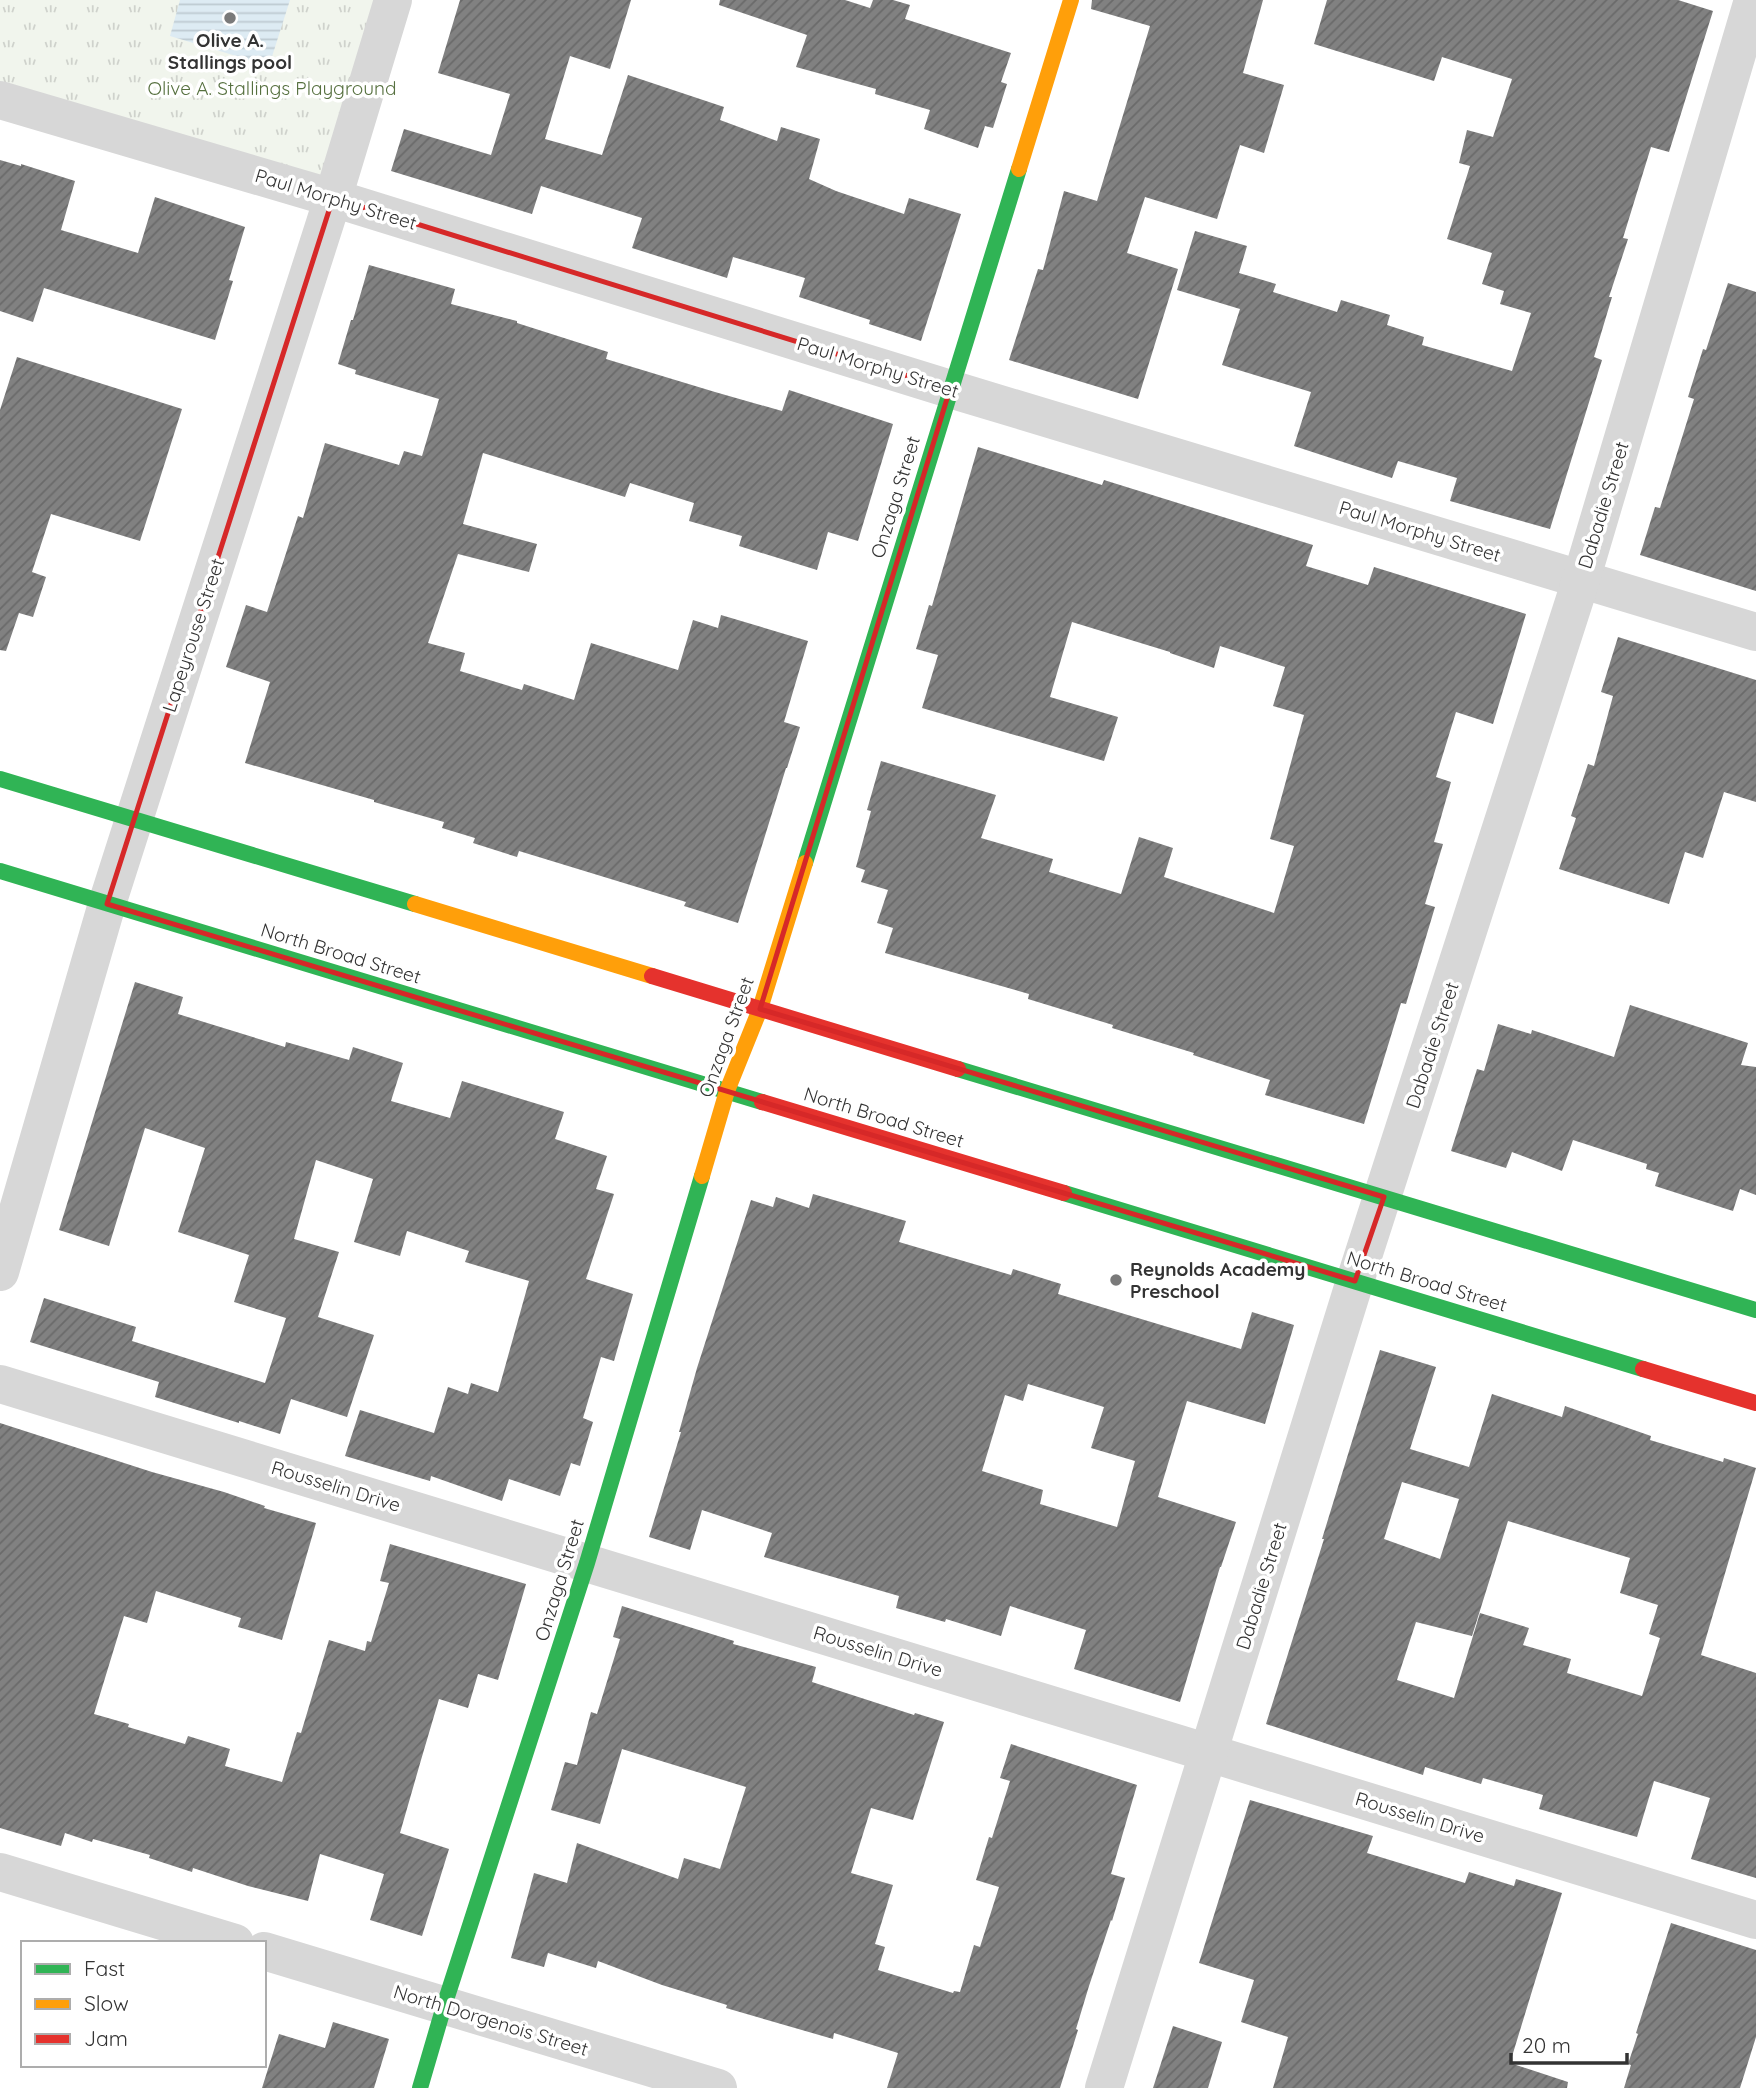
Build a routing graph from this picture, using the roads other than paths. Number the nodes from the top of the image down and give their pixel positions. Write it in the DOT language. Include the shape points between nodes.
graph roads {
  1 [pos="393,0"];
  2 [pos="1071,0"];
  3 [pos="1752,0"];
  4 [pos="0,100"];
  5 [pos="333,198"];
  6 [pos="950,389"];
  7 [pos="1581,580"];
  8 [pos="1756,632"];
  9 [pos="0,779"];
  10 [pos="134,820"];
  11 [pos="0,871"];
  12 [pos="107,904"];
  13 [pos="760,1009"];
  14 [pos="727,1091"];
  15 [pos="1384,1197"];
  16 [pos="0,1272"];
  17 [pos="1356,1282"];
  18 [pos="1756,1310"];
  19 [pos="0,1384"];
  20 [pos="1756,1403"];
  21 [pos="587,1563"];
  22 [pos="1209,1752"];
  23 [pos="0,1872"];
  24 [pos="1756,1920"];
  25 [pos="228,1941"];
  26 [pos="266,1952"];
  27 [pos="444,2006"];
  28 [pos="420,2088"];
  29 [pos="718,2088"];
  30 [pos="1104,2088"];
  1 -- 5 [label="street, Lapeyrouse Street"];
  2 -- 6 [label="main road, Onzaga Street"];
  3 -- 7 [label="street, Dabadie Street"];
  4 -- 5 [label="street, Paul Morphy Street"];
  5 -- 6 [label="street, Paul Morphy Street"];
  5 -- 10 [label="street, Lapeyrouse Street"];
  6 -- 7 [label="street, Paul Morphy Street"];
  6 -- 13 [label="main road, Onzaga Street"];
  7 -- 8 [label="street, Paul Morphy Street"];
  7 -- 15 [label="street, Dabadie Street"];
  9 -- 10 [label="main road"];
  10 -- 12 [label="street, Lapeyrouse Street"];
  10 -- 13 [label="main road"];
  11 -- 12 [label="main road, North Broad Street"];
  12 -- 14 [label="main road, North Broad Street"];
  12 -- 16 [label="street, Lapeyrouse Street"];
  13 -- 14 [label="main road, Onzaga Street"];
  13 -- 15 [label="main road"];
  14 -- 17 [label="main road, North Broad Street"];
  14 -- 21 [label="main road, Onzaga Street"];
  15 -- 17 [label="street, Dabadie Street"];
  15 -- 18 [label="main road"];
  17 -- 20 [label="main road, North Broad Street"];
  17 -- 22 [label="street, Dabadie Street"];
  19 -- 21 [label="street, Rousselin Drive"];
  21 -- 22 [label="street, Rousselin Drive"];
  21 -- 27 [label="main road, Onzaga Street"];
  22 -- 24 [label="street, Rousselin Drive"];
  22 -- 30 [label="street, Dabadie Street"];
  23 -- 25 [label="street"];
  26 -- 27 [label="street, North Dorgenois Street"];
  27 -- 28 [label="main road, Onzaga Street"];
  27 -- 29 [label="street, North Dorgenois Street"];
}
